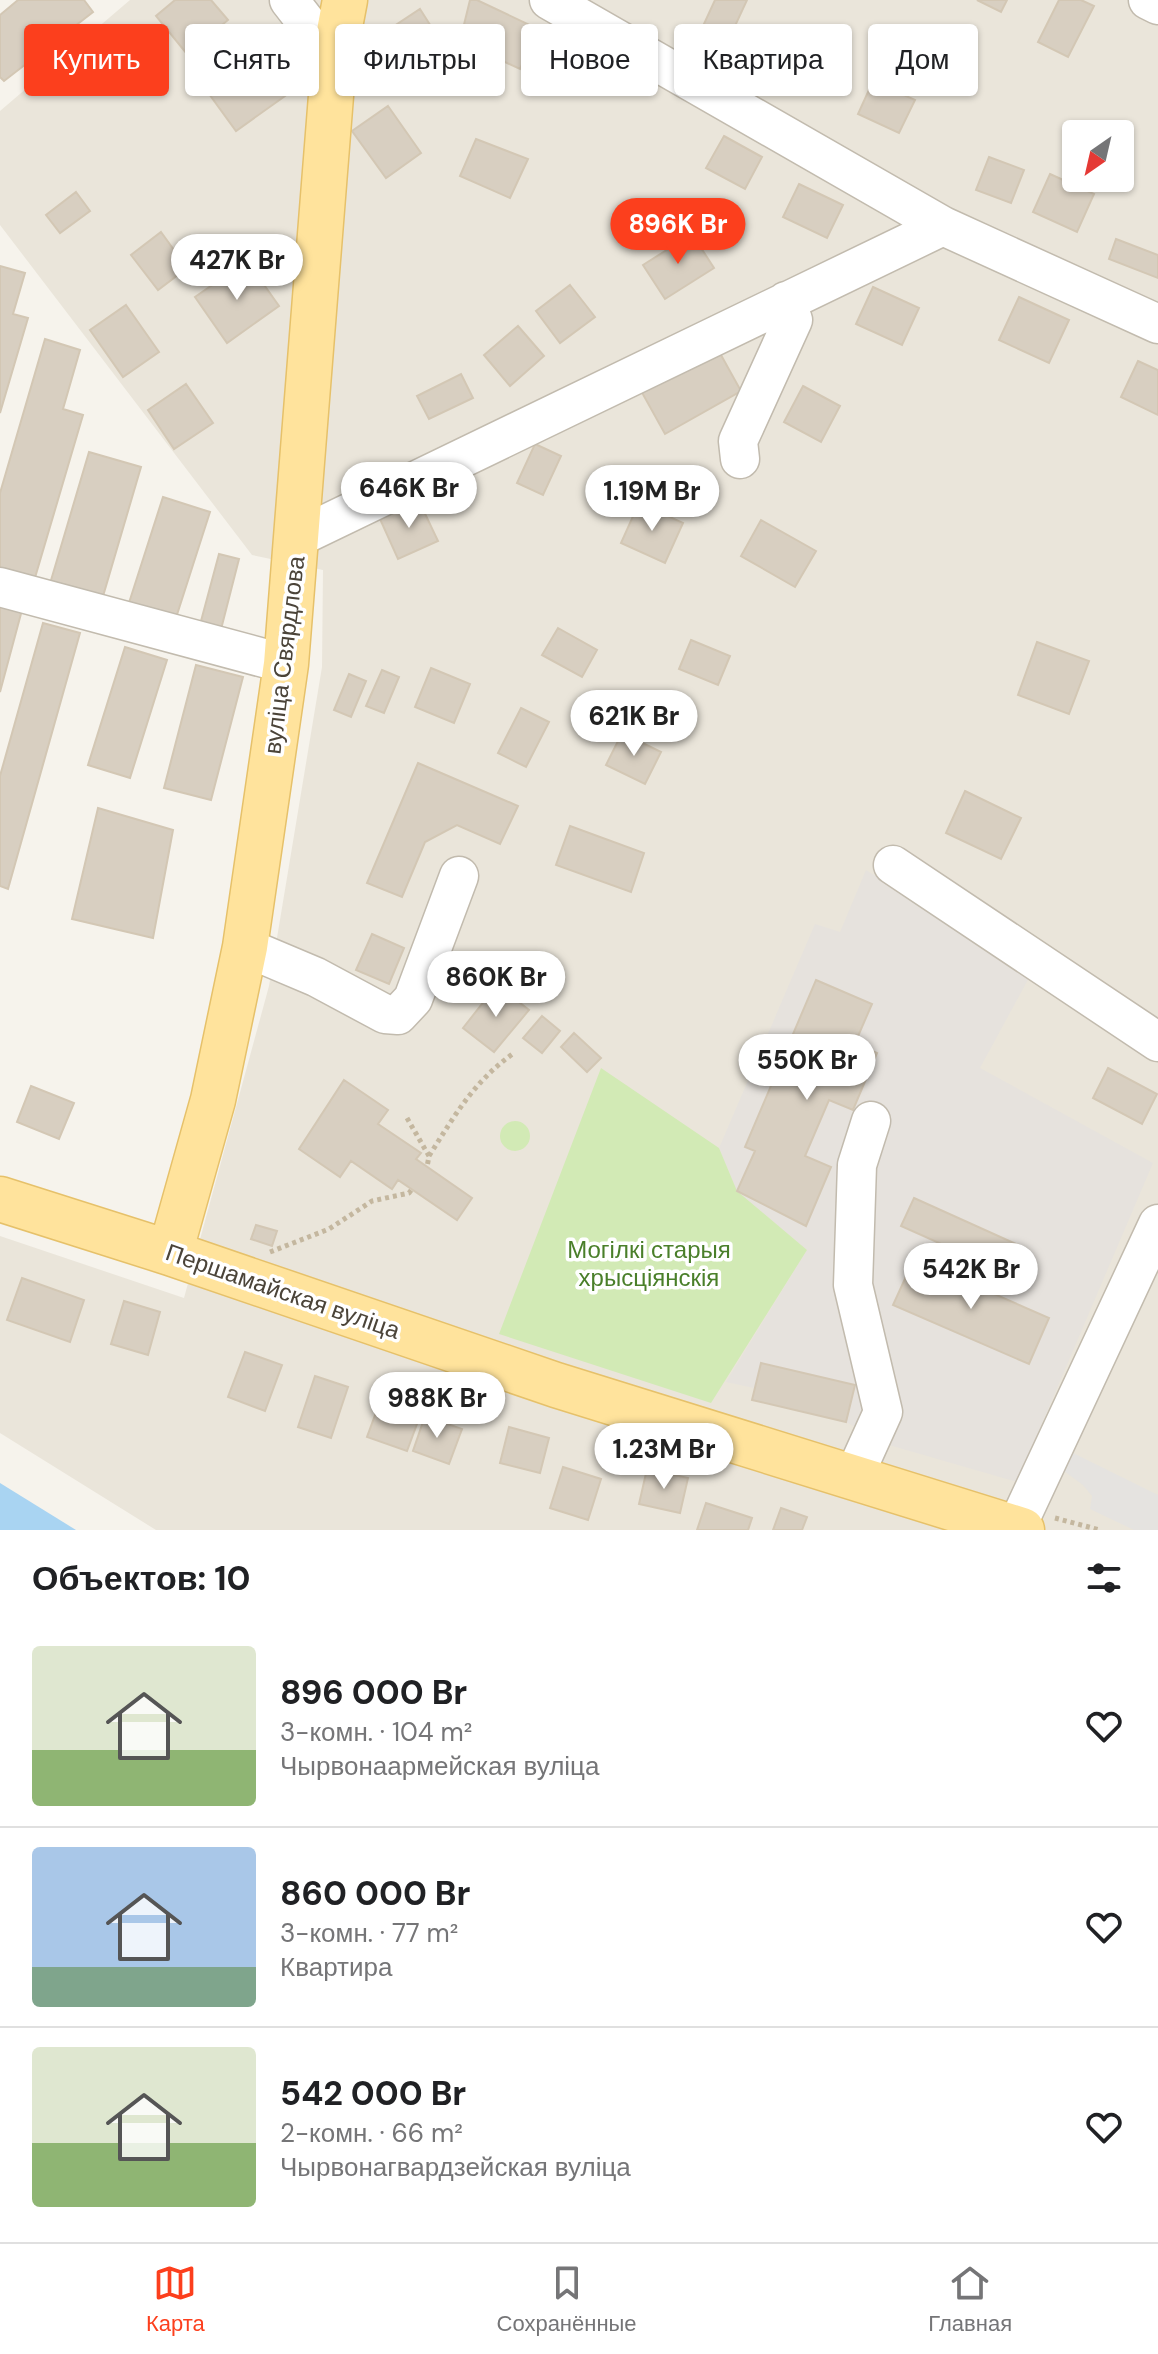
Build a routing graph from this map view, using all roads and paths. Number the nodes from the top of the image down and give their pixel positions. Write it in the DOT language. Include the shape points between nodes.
graph roads {
  1 [pos="289,0"];
  2 [pos="345,0"];
  3 [pos="549,0"];
  4 [pos="1148,0"];
  5 [pos="1158,5"];
  6 [pos="334,58"];
  7 [pos="943,226"];
  8 [pos="786,301"];
  9 [pos="1158,324"];
  10 [pos="740,459"];
  11 [pos="297,538"];
  12 [pos="0,587"];
  13 [pos="286,664"];
  14 [pos="893,865"];
  15 [pos="459,876"];
  16 [pos="245,947"];
  17 [pos="1158,1042"];
  18 [pos="514,1053"];
  19 [pos="407,1118"];
  20 [pos="871,1121"];
  21 [pos="429,1156"];
  22 [pos="427,1167"];
  23 [pos="412,1189"];
  24 [pos="0,1199"];
  25 [pos="1158,1224"];
  26 [pos="170,1253"];
  27 [pos="267,1258"];
  28 [pos="854,1476"];
  29 [pos="1027,1524"];
  30 [pos="1100,1530"];
  1 -- 6 [label="street"];
  2 -- 6 [label="main road, вуліца Свярдлова"];
  3 -- 7 [label="street"];
  4 -- 5 [label="street"];
  6 -- 11 [label="main road, вуліца Свярдлова"];
  7 -- 8 [label="street"];
  7 -- 9 [label="street"];
  8 -- 10 [label="street" via="793,320 738,441"];
  8 -- 11 [label="street"];
  11 -- 13 [label="main road, вуліца Свярдлова"];
  12 -- 13 [label="street"];
  13 -- 16 [label="main road, вуліца Свярдлова"];
  14 -- 17 [label="street"];
  15 -- 16 [label="street" via="413,999 398,1015 385,1014"];
  16 -- 26 [label="main road, вуліца Свярдлова" via="213,1100"];
  18 -- 21 [label="path" via="468,1094"];
  19 -- 21 [label="path"];
  20 -- 28 [label="street" via="857,1165 853,1285 883,1412"];
  21 -- 22 [label="path"];
  23 -- 27 [label="path" via="372,1201 329,1229 270,1250"];
  24 -- 26 [label="main road, Першамайская вуліца"];
  25 -- 29 [label="street"];
  26 -- 28 [label="main road, Першамайская вуліца" via="556,1385"];
  28 -- 29 [label="main road, Першамайская вуліца"];
  29 -- 30 [label="path"];
}
